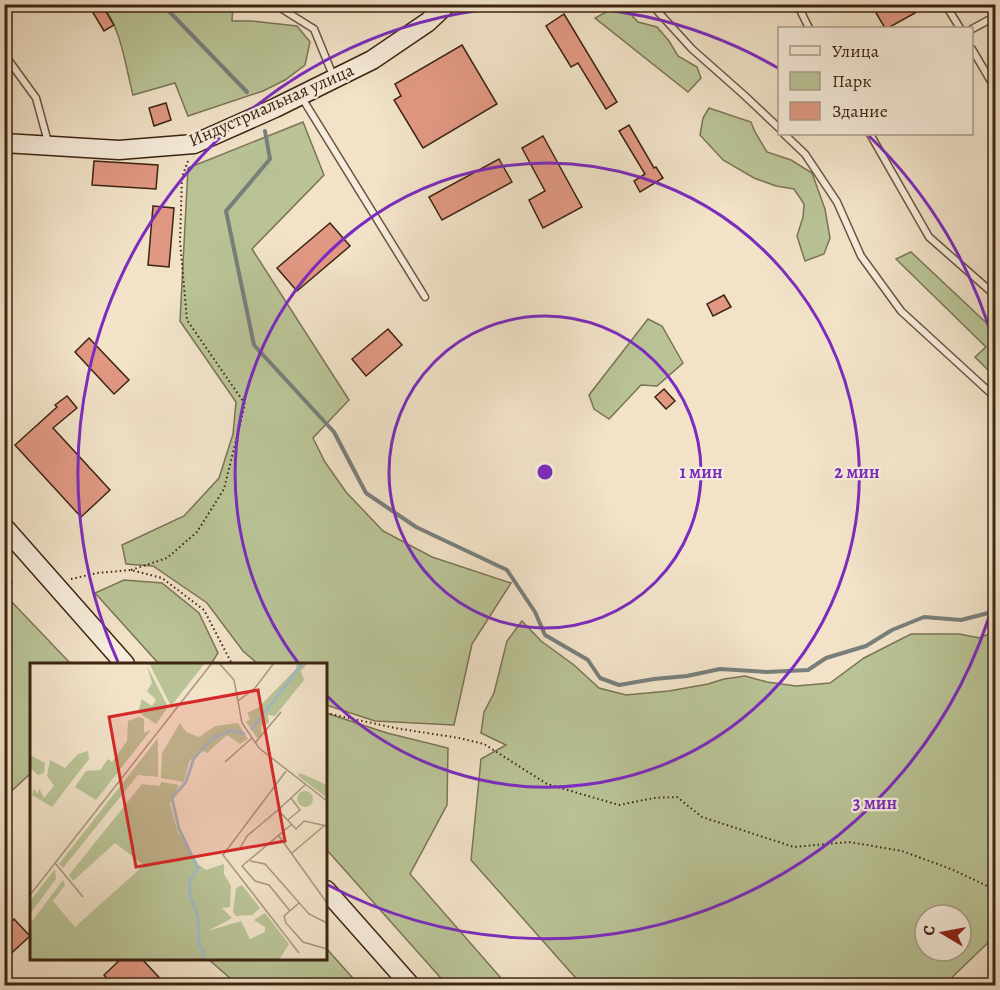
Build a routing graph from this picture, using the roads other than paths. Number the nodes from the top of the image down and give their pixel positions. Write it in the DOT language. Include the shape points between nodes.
graph roads {
  1 [pos="274,4"];
  2 [pos="447,4"];
  3 [pos="651,4"];
  4 [pos="945,4"];
  5 [pos="799,5"];
  6 [pos="996,16"];
  7 [pos="808,27"];
  8 [pos="959,27"];
  9 [pos="973,28"];
  10 [pos="973,51"];
  11 [pos="4,54"];
  12 [pos="334,78"];
  13 [pos="996,90"];
  14 [pos="300,95"];
  15 [pos="778,127"];
  16 [pos="785,135"];
  17 [pos="871,135"];
  18 [pos="4,143"];
  19 [pos="49,146"];
  20 [pos="996,296"];
  21 [pos="425,297"];
  22 [pos="996,398"];
  23 [pos="4,527"];
  24 [pos="124,663"];
  25 [pos="327,891"];
  26 [pos="411,986"];
  1 -- 12 [label="lane" via="314,29"];
  2 -- 12 [label="street, Индустриальная улица" via="428,22 372,60"];
  3 -- 15 [label="lane" via="692,49"];
  4 -- 8 [label="lane"];
  5 -- 7 [label="lane"];
  6 -- 9 [label="lane"];
  10 -- 13 [label="lane"];
  11 -- 19 [label="lane" via="36,98"];
  12 -- 14 [label="street, Индустриальная улица"];
  14 -- 19 [label="street, Индустриальная улица" via="194,144 119,150"];
  14 -- 21 [label="lane"];
  16 -- 22 [label="lane" via="805,154 837,202 861,256 901,311"];
  17 -- 20 [label="lane" via="929,237"];
  18 -- 19 [label="street, Индустриальная улица"];
  23 -- 24 [label="street"];
  25 -- 26 [label="street"];
}
